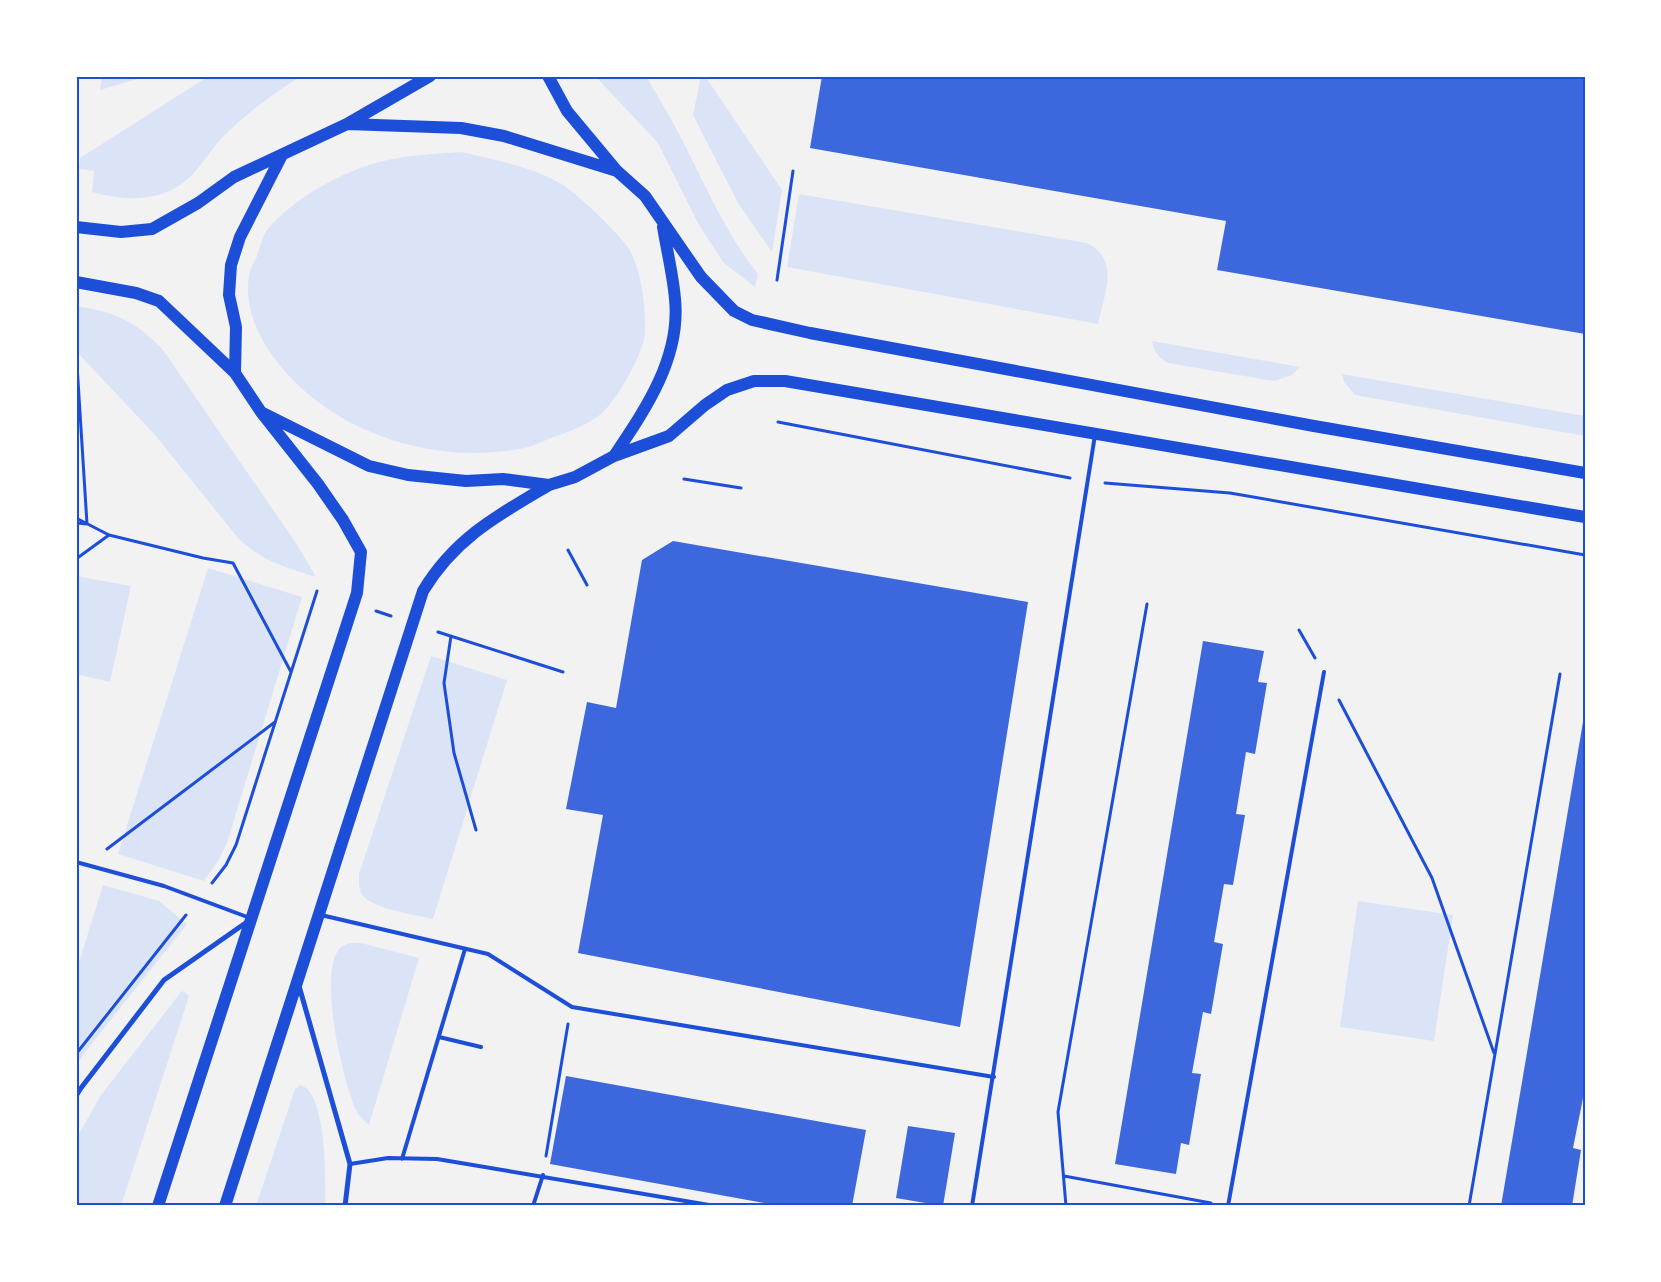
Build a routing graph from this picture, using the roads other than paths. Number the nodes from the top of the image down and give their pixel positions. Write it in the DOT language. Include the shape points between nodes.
graph roads {
  1 [pos="430,76"];
  2 [pos="548,76"];
  3 [pos="347,124"];
  4 [pos="282,155"];
  5 [pos="617,171"];
  6 [pos="662,224"];
  7 [pos="76,227"];
  8 [pos="76,282"];
  9 [pos="235,373"];
  10 [pos="261,412"];
  11 [pos="1095,434"];
  12 [pos="614,456"];
  13 [pos="1585,473"];
  14 [pos="550,485"];
  15 [pos="1585,516"];
  16 [pos="1324,672"];
  17 [pos="76,862"];
  18 [pos="319,914"];
  19 [pos="251,919"];
  20 [pos="465,949"];
  21 [pos="298,982"];
  22 [pos="439,1037"];
  23 [pos="481,1047"];
  24 [pos="994,1077"];
  25 [pos="76,1096"];
  26 [pos="402,1158"];
  27 [pos="350,1164"];
  28 [pos="543,1175"];
  29 [pos="158,1206"];
  30 [pos="224,1206"];
  31 [pos="345,1206"];
  32 [pos="533,1206"];
  33 [pos="715,1206"];
  34 [pos="972,1206"];
  35 [pos="1228,1206"];
  1 -- 3 [label="main road"];
  2 -- 5 [label="main road" via="567,111"];
  3 -- 4 [label="main road"];
  3 -- 5 [label="main road" via="461,128 504,136"];
  4 -- 7 [label="main road" via="234,177 198,203 152,229 121,232"];
  4 -- 9 [label="main road" via="240,237 231,265 230,295 236,327"];
  5 -- 6 [label="main road" via="645,196"];
  6 -- 12 [label="main road" via="675,300 675,330 665,368 646,408"];
  6 -- 13 [label="main road" via="718,295 734,311 752,320 1314,426"];
  8 -- 9 [label="main road" via="136,292 159,301"];
  9 -- 10 [label="main road"];
  10 -- 14 [label="main road" via="369,466 417,476"];
  10 -- 19 [label="main road" via="318,484 361,552 357,593"];
  11 -- 12 [label="main road" via="785,381 754,381 727,390 669,436"];
  11 -- 15 [label="main road"];
  11 -- 24 [label="lane"];
  12 -- 14 [label="main road"];
  14 -- 18 [label="main road" via="498,516 455,548 437,567 423,591"];
  16 -- 35 [label="lane"];
  17 -- 19 [label="lane" via="164,886"];
  18 -- 20 [label="lane"];
  18 -- 21 [label="main road"];
  19 -- 25 [label="street" via="164,980"];
  19 -- 29 [label="main road"];
  20 -- 22 [label="lane"];
  20 -- 24 [label="lane" via="488,954 572,1006"];
  21 -- 27 [label="street"];
  21 -- 30 [label="main road"];
  22 -- 23 [label="lane"];
  22 -- 26 [label="lane"];
  24 -- 34 [label="lane"];
  26 -- 27 [label="lane"];
  26 -- 28 [label="lane" via="437,1159"];
  27 -- 31 [label="street"];
  28 -- 32 [label="lane"];
  28 -- 33 [label="lane"];
}
